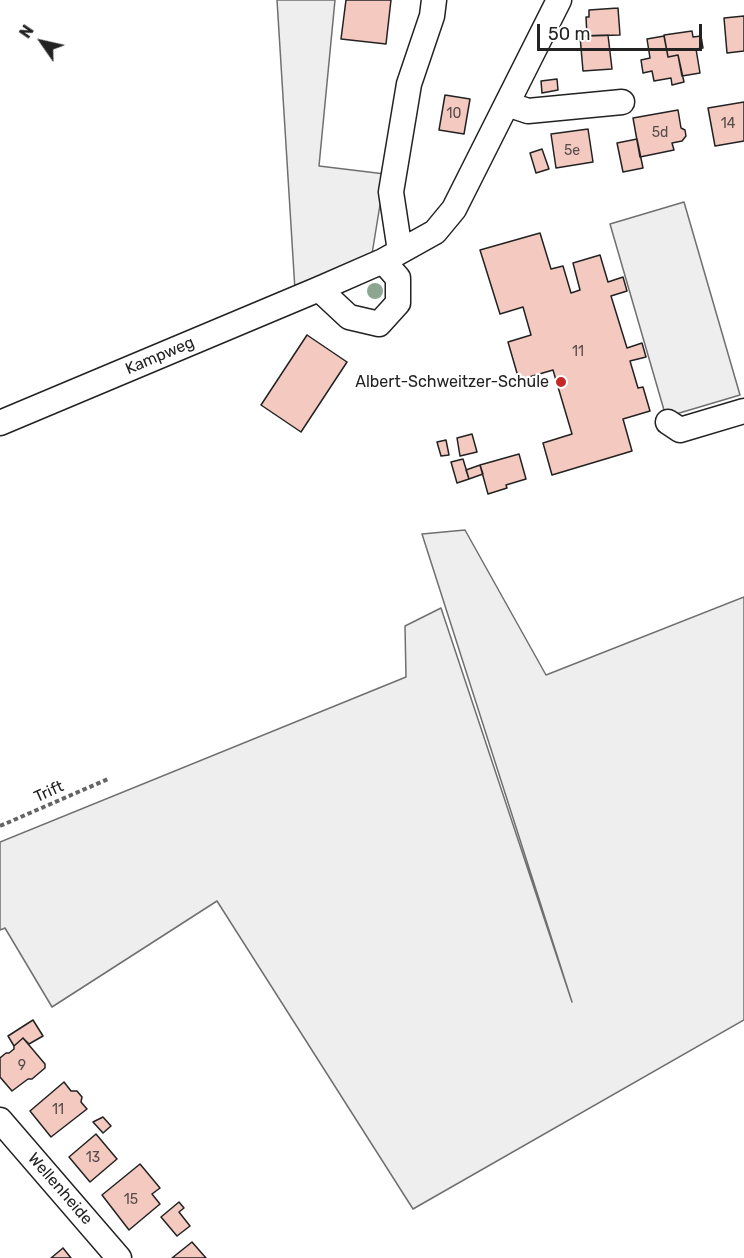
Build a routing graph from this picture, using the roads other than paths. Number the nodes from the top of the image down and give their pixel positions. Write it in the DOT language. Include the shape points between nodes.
graph roads {
  1 [pos="434,0"];
  2 [pos="559,0"];
  3 [pos="622,102"];
  4 [pos="507,104"];
  5 [pos="391,256"];
  6 [pos="319,289"];
  7 [pos="744,411"];
  8 [pos="668,422"];
  9 [pos="0,423"];
  10 [pos="0,1120"];
  11 [pos="120,1258"];
  1 -- 5 [label="street" via="409,84 391,192"];
  2 -- 4 [label="street, Kampweg"];
  3 -- 4 [label="street" via="528,111"];
  4 -- 5 [label="street, Kampweg" via="454,209 435,231"];
  5 -- 6 [label="street, Kampweg"];
  5 -- 6 [label="street" via="398,278 398,303 379,324 349,317"];
  6 -- 9 [label="street, Kampweg"];
  7 -- 8 [label="street" via="680,430"];
  10 -- 11 [label="street, Wellenheide"];
}
